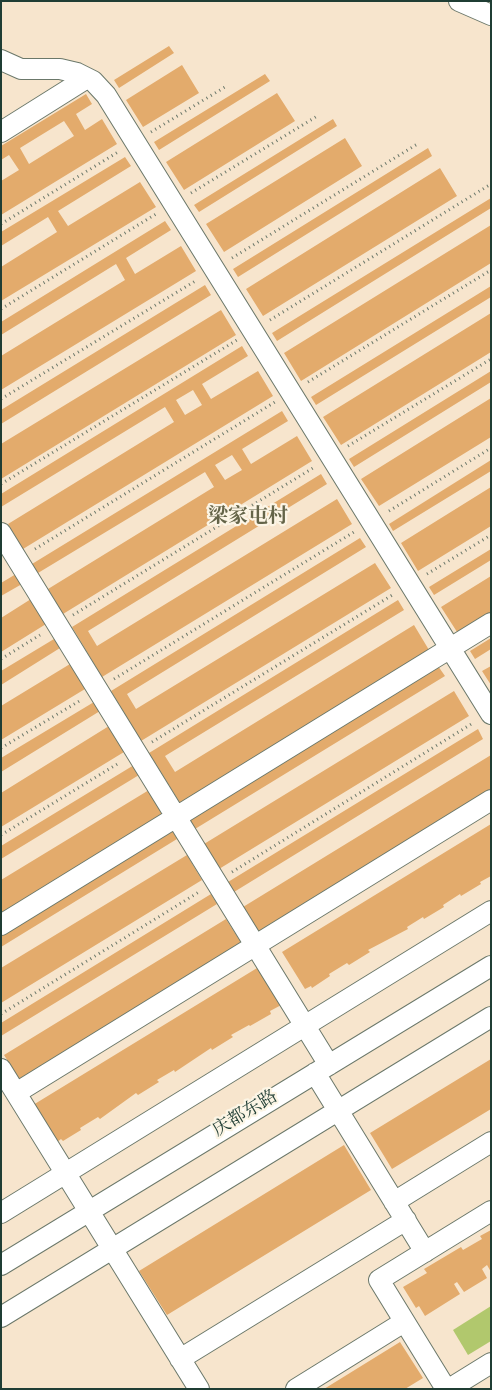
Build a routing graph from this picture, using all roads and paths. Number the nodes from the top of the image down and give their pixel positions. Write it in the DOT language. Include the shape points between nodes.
graph roads {
  1 [pos="459,1"];
  2 [pos="491,15"];
  3 [pos="1,60"];
  4 [pos="87,78"];
  5 [pos="225,87"];
  6 [pos="1,132"];
  7 [pos="135,142"];
  8 [pos="1,224"];
  9 [pos="491,270"];
  10 [pos="491,359"];
  11 [pos="291,392"];
  12 [pos="491,448"];
  13 [pos="331,457"];
  14 [pos="371,522"];
  15 [pos="1,533"];
  16 [pos="491,535"];
  17 [pos="18,560"];
  18 [pos="410,584"];
  19 [pos="491,623"];
  20 [pos="57,624"];
  21 [pos="450,648"];
  22 [pos="1,659"];
  23 [pos="98,689"];
  24 [pos="490,713"];
  25 [pos="1,748"];
  26 [pos="136,752"];
  27 [pos="491,800"];
  28 [pos="176,817"];
  29 [pos="1,835"];
  30 [pos="216,881"];
  31 [pos="491,911"];
  32 [pos="1,925"];
  33 [pos="256,946"];
  34 [pos="491,966"];
  35 [pos="1,1014"];
  36 [pos="491,1017"];
  37 [pos="305,1026"];
  38 [pos="1,1069"];
  39 [pos="322,1069"];
  40 [pos="16,1093"];
  41 [pos="338,1110"];
  42 [pos="491,1142"];
  43 [pos="66,1173"];
  44 [pos="394,1202"];
  45 [pos="89,1211"];
  46 [pos="491,1212"];
  47 [pos="1,1213"];
  48 [pos="406,1220"];
  49 [pos="112,1249"];
  50 [pos="425,1252"];
  51 [pos="1,1265"];
  52 [pos="1,1317"];
  53 [pos="404,1322"];
  54 [pos="180,1359"];
  55 [pos="491,1363"];
  56 [pos="441,1387"];
  57 [pos="198,1389"];
  58 [pos="296,1389"];
  1 -- 2 [label="street"];
  3 -- 4 [label="street" via="21,70 60,69"];
  4 -- 6 [label="street"];
  4 -- 7 [label="street" via="106,95"];
  5 -- 7 [label="path"];
  7 -- 8 [label="path"];
  7 -- 11 [label="street"];
  9 -- 11 [label="path"];
  10 -- 13 [label="path"];
  11 -- 13 [label="street"];
  11 -- 17 [label="path"];
  12 -- 14 [label="path"];
  13 -- 14 [label="street"];
  13 -- 20 [label="path"];
  14 -- 18 [label="street"];
  14 -- 23 [label="path"];
  15 -- 17 [label="street"];
  16 -- 18 [label="path"];
  17 -- 20 [label="street"];
  18 -- 21 [label="street"];
  18 -- 26 [label="path"];
  19 -- 21 [label="street"];
  20 -- 22 [label="path"];
  20 -- 23 [label="street"];
  21 -- 24 [label="street"];
  21 -- 28 [label="street"];
  23 -- 25 [label="path"];
  23 -- 26 [label="street"];
  24 -- 30 [label="path"];
  26 -- 28 [label="street"];
  26 -- 29 [label="path"];
  27 -- 33 [label="street"];
  28 -- 30 [label="street"];
  28 -- 32 [label="street"];
  30 -- 33 [label="street"];
  30 -- 35 [label="path"];
  31 -- 37 [label="street"];
  33 -- 37 [label="street"];
  33 -- 40 [label="street"];
  34 -- 39 [label="street, 庆都东路"];
  36 -- 41 [label="street"];
  37 -- 39 [label="street"];
  37 -- 43 [label="street"];
  38 -- 40 [label="street"];
  39 -- 41 [label="street"];
  39 -- 45 [label="street, 庆都东路"];
  40 -- 43 [label="street"];
  41 -- 44 [label="street"];
  41 -- 49 [label="street"];
  42 -- 44 [label="street"];
  43 -- 45 [label="street"];
  43 -- 47 [label="street"];
  44 -- 48 [label="street"];
  45 -- 49 [label="street"];
  45 -- 51 [label="street, 庆都东路"];
  46 -- 50 [label="street"];
  48 -- 50 [label="street"];
  48 -- 54 [label="street"];
  49 -- 52 [label="street"];
  49 -- 54 [label="street"];
  50 -- 53 [label="street" via="379,1280"];
  53 -- 56 [label="street"];
  53 -- 58 [label="street"];
  54 -- 57 [label="street"];
  55 -- 56 [label="street"];
}
